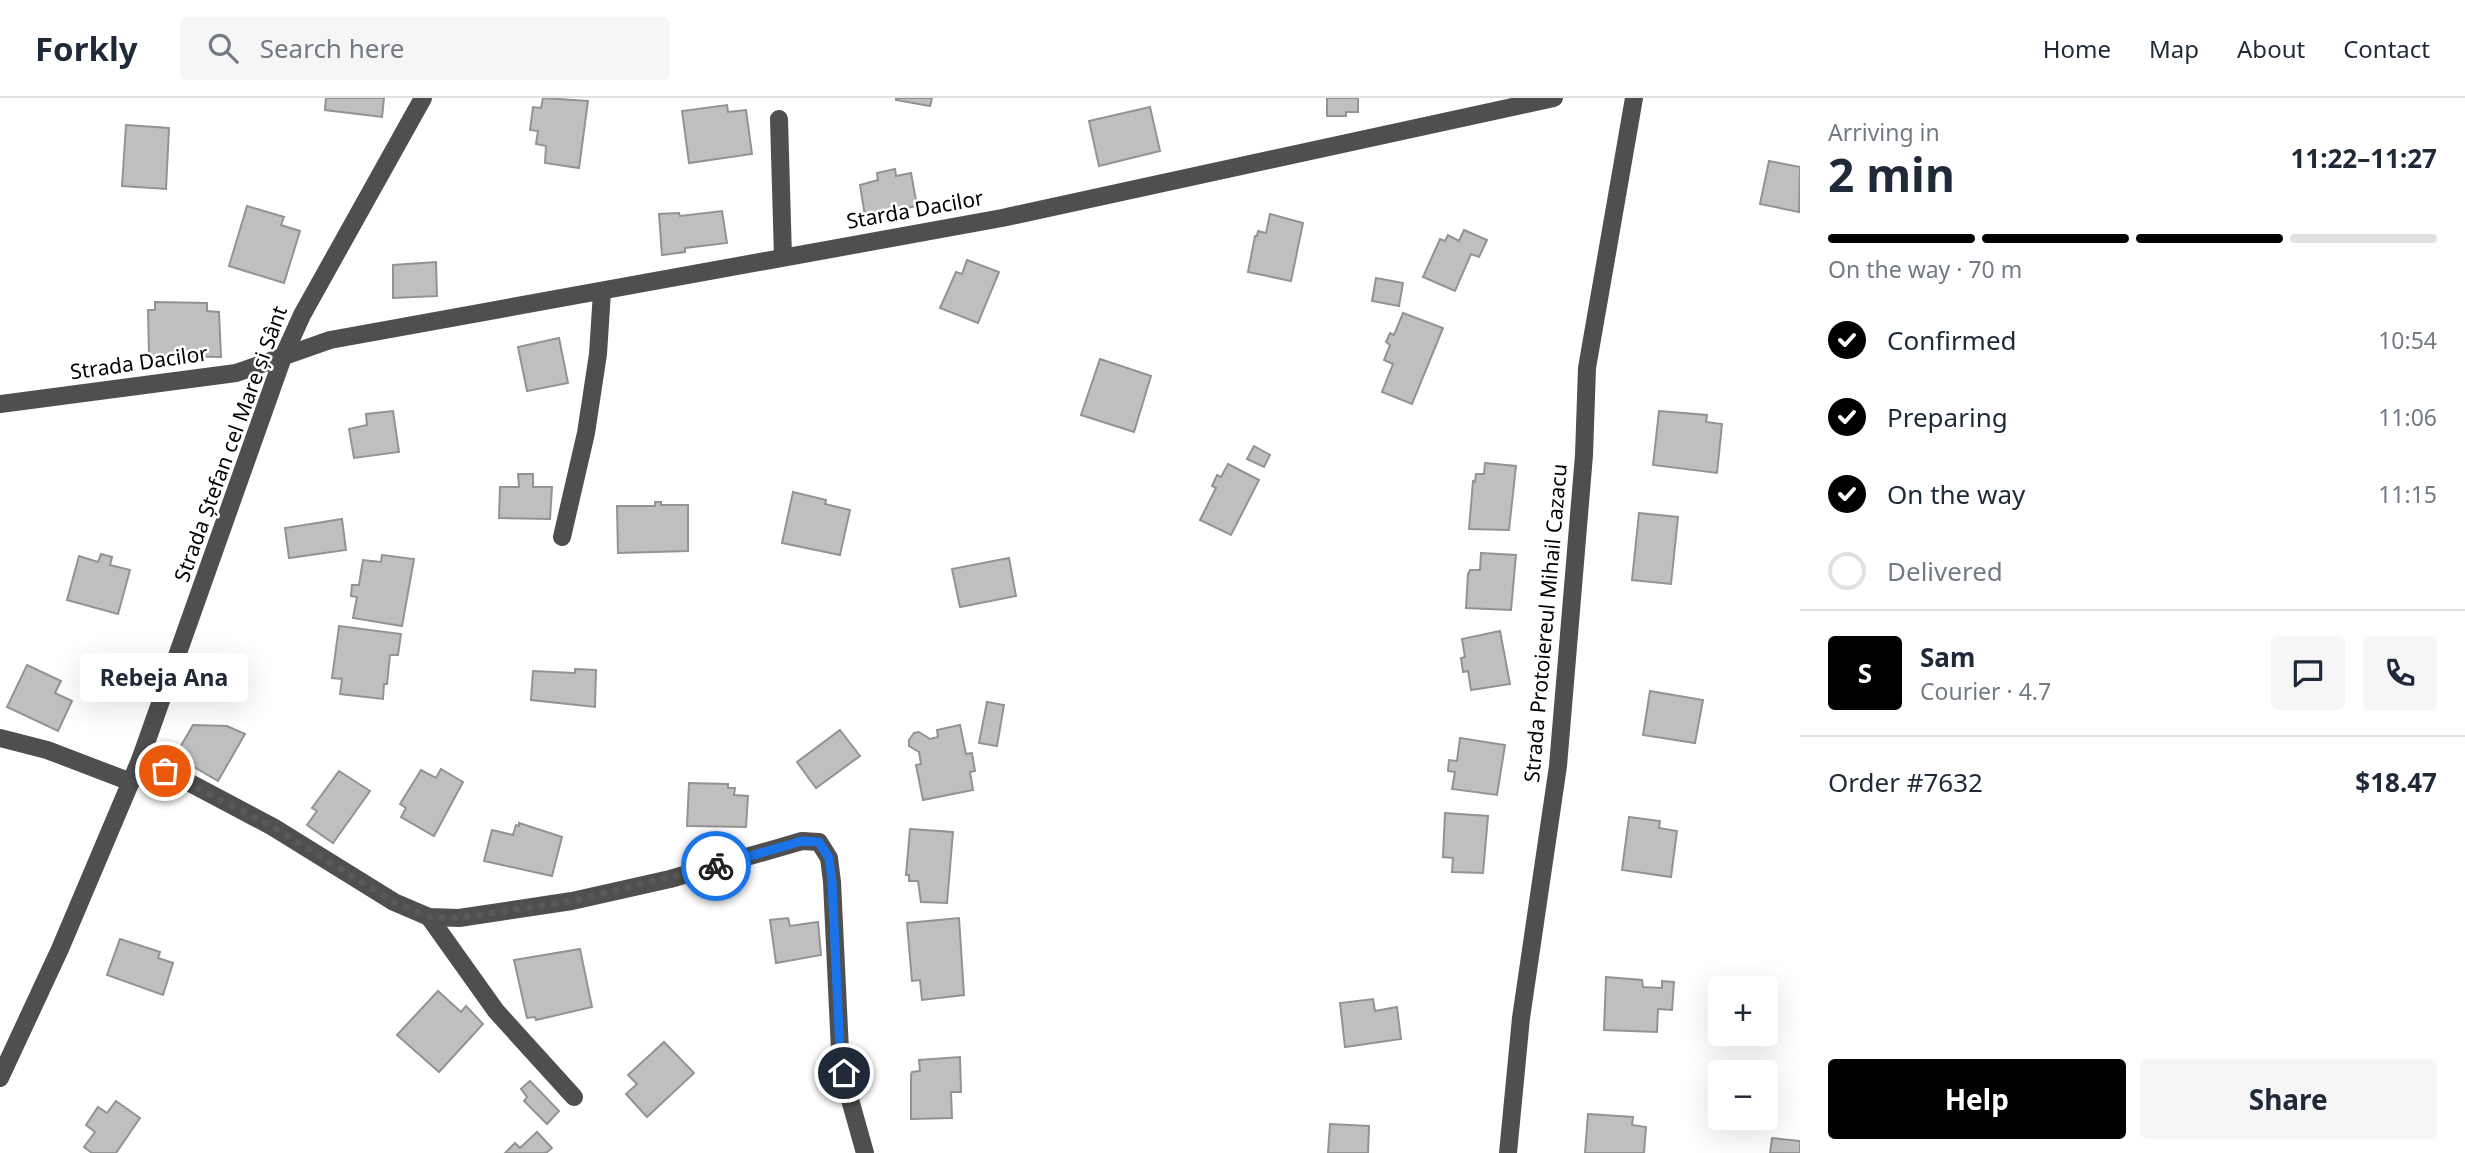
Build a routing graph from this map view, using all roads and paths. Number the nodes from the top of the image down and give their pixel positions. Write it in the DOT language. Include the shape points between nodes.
graph roads {
  1 [pos="423,98"];
  2 [pos="1554,98"];
  3 [pos="1634,98"];
  4 [pos="779,119"];
  5 [pos="783,257"];
  6 [pos="602,292"];
  7 [pos="283,358"];
  8 [pos="0,404"];
  9 [pos="562,537"];
  10 [pos="0,738"];
  11 [pos="140,760"];
  12 [pos="131,782"];
  13 [pos="429,917"];
  14 [pos="0,1078"];
  15 [pos="574,1097"];
  16 [pos="865,1153"];
  17 [pos="1508,1153"];
  1 -- 7 [label="street, Strada Ștefan cel Mare și Sânt" via="302,315"];
  2 -- 5 [label="street, Starda Dacilor" via="1002,218"];
  3 -- 17 [label="street, Strada Protoiereul Mihail Cazacu" via="1587,368 1558,766 1521,1018"];
  4 -- 5 [label="street"];
  5 -- 6 [label="street, Starda Dacilor"];
  6 -- 7 [label="street, Starda Dacilor" via="330,340"];
  6 -- 9 [label="street" via="586,432"];
  7 -- 8 [label="street, Strada Dacilor" via="236,373"];
  7 -- 11 [label="street, Strada Ștefan cel Mare și Sânt"];
  10 -- 12 [label="street" via="47,750"];
  11 -- 12 [label="street, Strada Ștefan cel Mare și Sânt"];
  11 -- 13 [label="street" via="273,827 394,902"];
  12 -- 14 [label="street, Strada Ștefan cel Mare și Sânt"];
  13 -- 15 [label="street" via="496,1011"];
  13 -- 16 [label="street" via="459,918 572,901 802,841 819,842 829,858 832,882 840,1051"];
}
